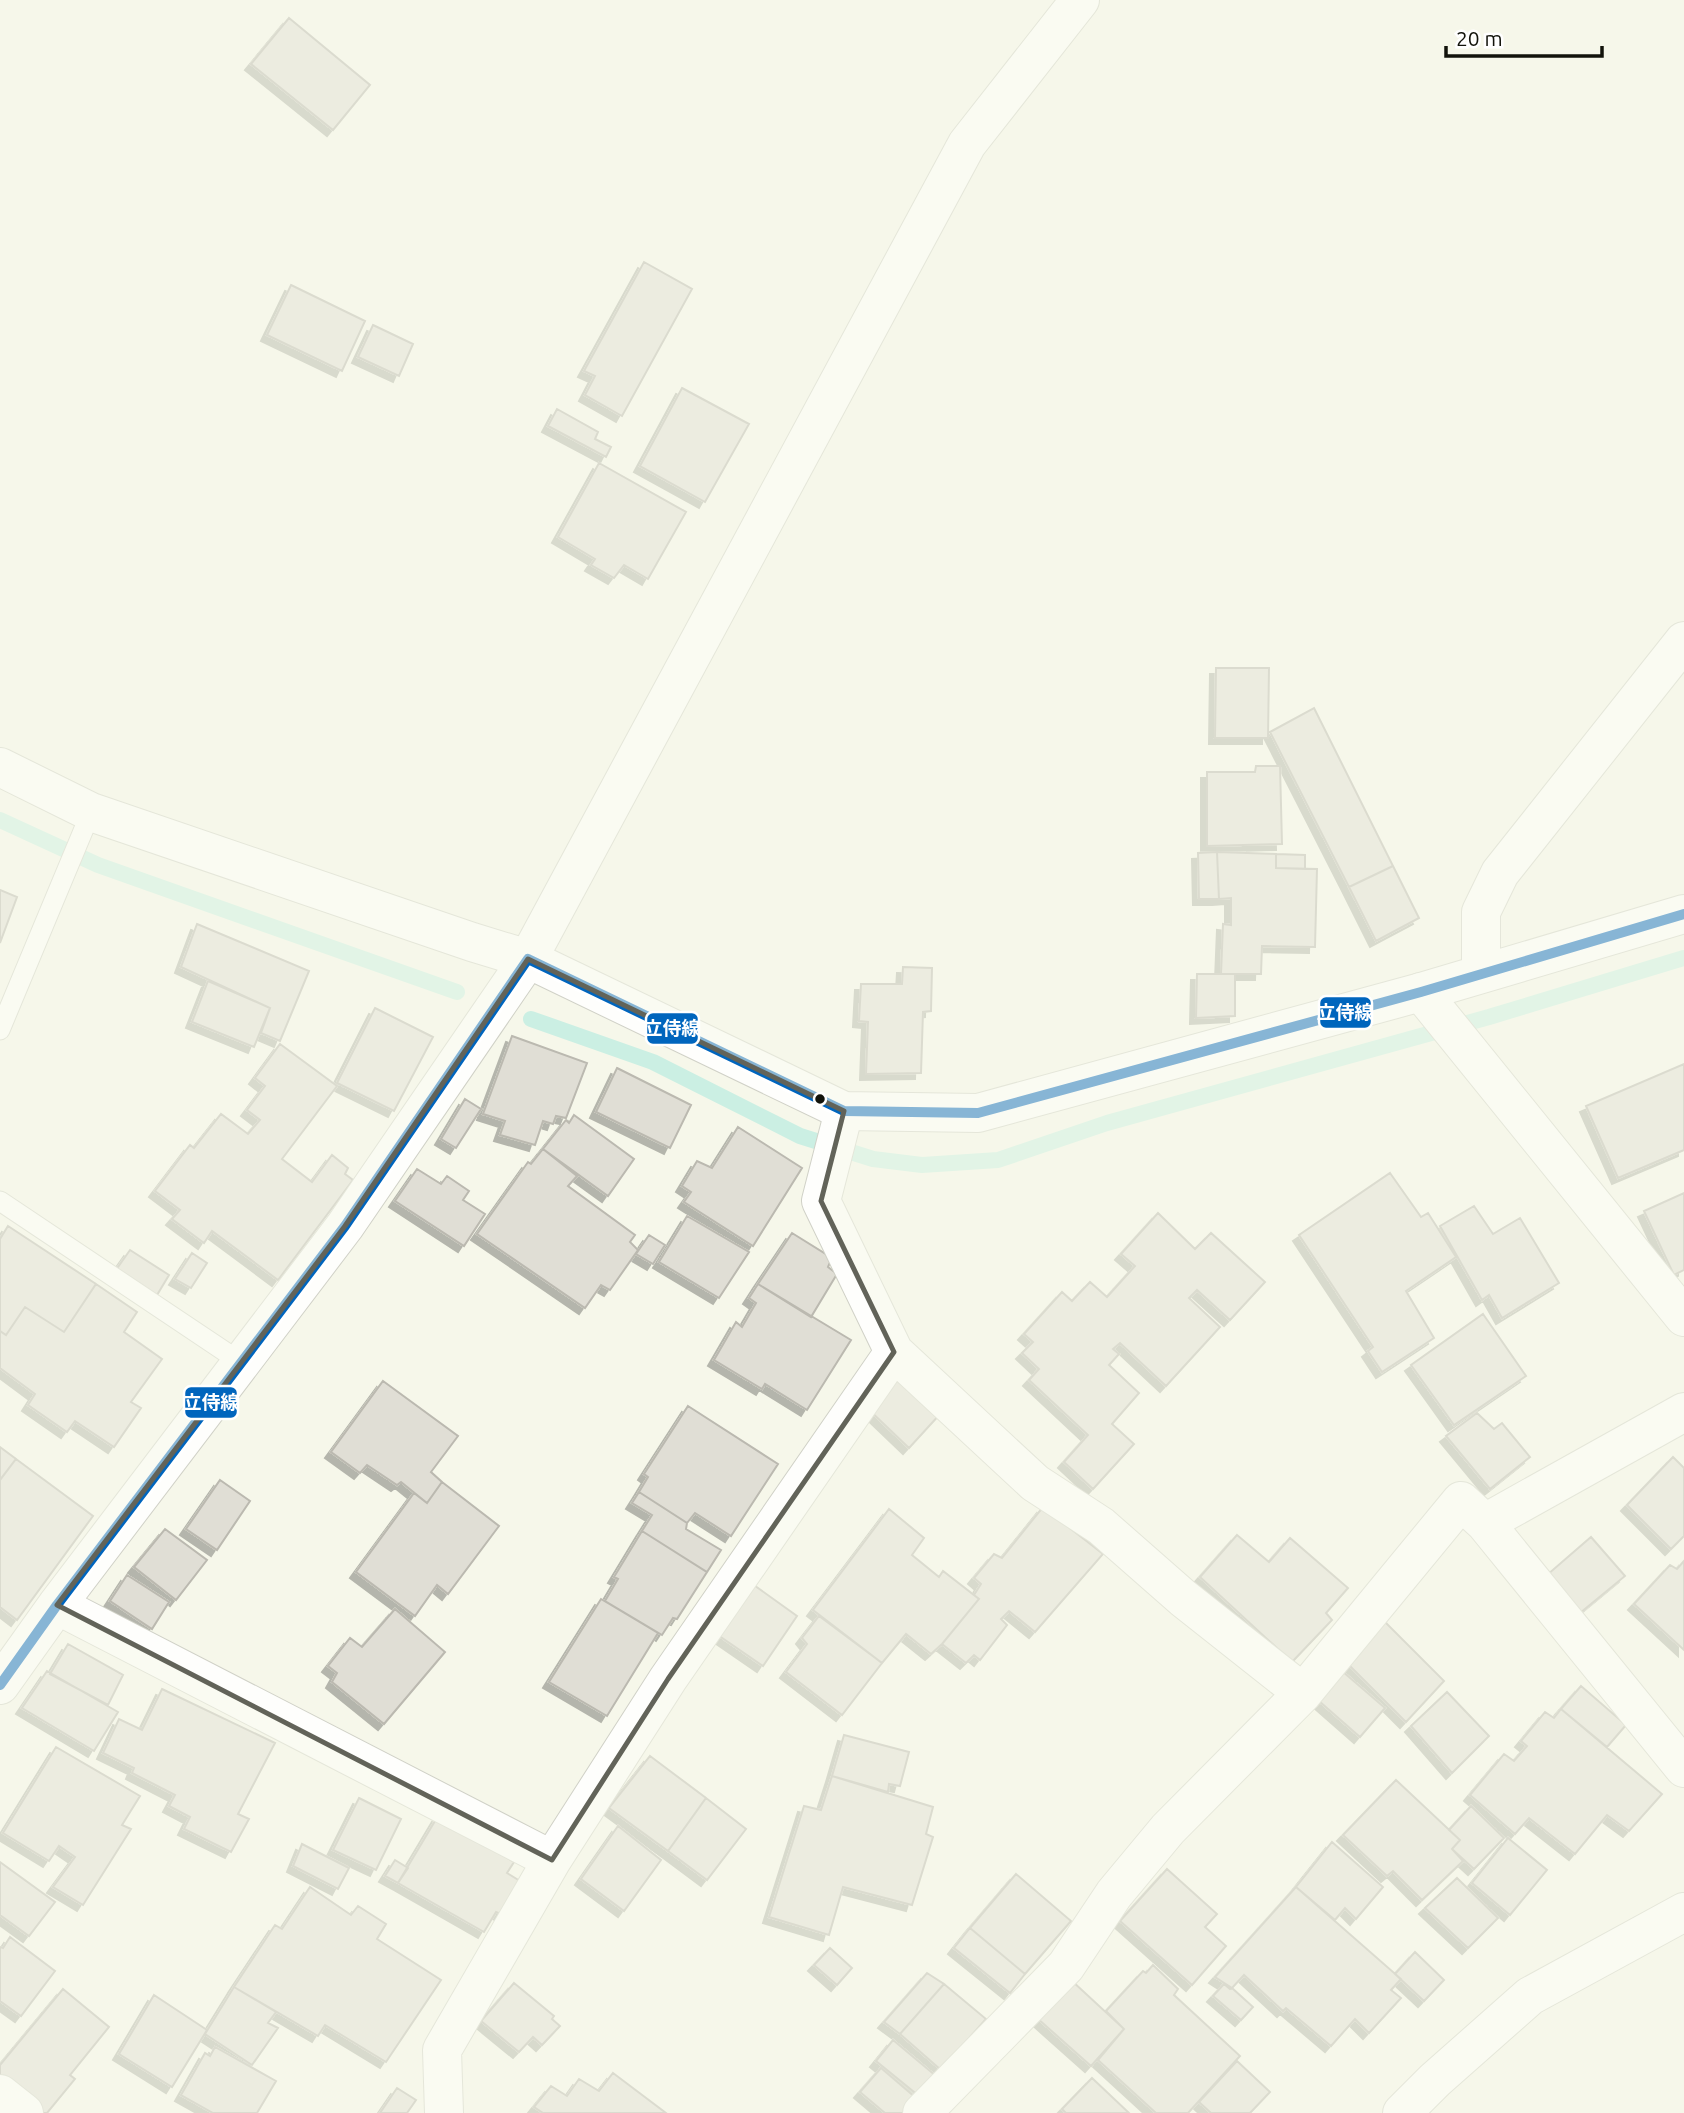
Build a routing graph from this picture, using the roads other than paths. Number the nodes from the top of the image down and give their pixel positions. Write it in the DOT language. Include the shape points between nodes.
graph roads {
  1 [pos="1080,0"];
  2 [pos="1684,640"];
  3 [pos="0,767"];
  4 [pos="86,824"];
  5 [pos="1684,914"];
  6 [pos="528,958"];
  7 [pos="1482,974"];
  8 [pos="1428,1000"];
  9 [pos="0,1030"];
  10 [pos="841,1122"];
  11 [pos="0,1201"];
  12 [pos="1684,1317"];
  13 [pos="894,1352"];
  14 [pos="242,1363"];
  15 [pos="1684,1412"];
  16 [pos="1485,1523"];
  17 [pos="57,1605"];
  18 [pos="0,1685"];
  19 [pos="1303,1693"];
  20 [pos="1684,1768"];
  21 [pos="552,1860"];
  22 [pos="1684,1912"];
  23 [pos="0,2094"];
  24 [pos="24,2113"];
  25 [pos="444,2113"];
  26 [pos="922,2113"];
  27 [pos="1402,2113"];
  1 -- 6 [label="street" via="967,144"];
  2 -- 7 [label="street" via="1500,873 1481,912"];
  3 -- 4 [label="street"];
  4 -- 6 [label="street"];
  4 -- 9 [label="lane"];
  5 -- 7 [label="street"];
  6 -- 10 [label="street"];
  6 -- 14 [label="street" via="345,1226"];
  7 -- 8 [label="street"];
  8 -- 10 [label="street" via="978,1113"];
  8 -- 12 [label="street"];
  10 -- 13 [label="street" via="821,1200"];
  11 -- 14 [label="lane"];
  13 -- 19 [label="street" via="1035,1483 1101,1526"];
  13 -- 21 [label="street" via="668,1679"];
  14 -- 17 [label="street"];
  15 -- 16 [label="street"];
  16 -- 19 [label="street" via="1461,1502"];
  16 -- 20 [label="street"];
  17 -- 18 [label="street"];
  17 -- 21 [label="street"];
  19 -- 26 [label="street" via="1168,1829 1114,1894 1066,1966"];
  21 -- 25 [label="street" via="442,2050"];
  22 -- 27 [label="street" via="1530,1996"];
  23 -- 24 [label="street"];
}
